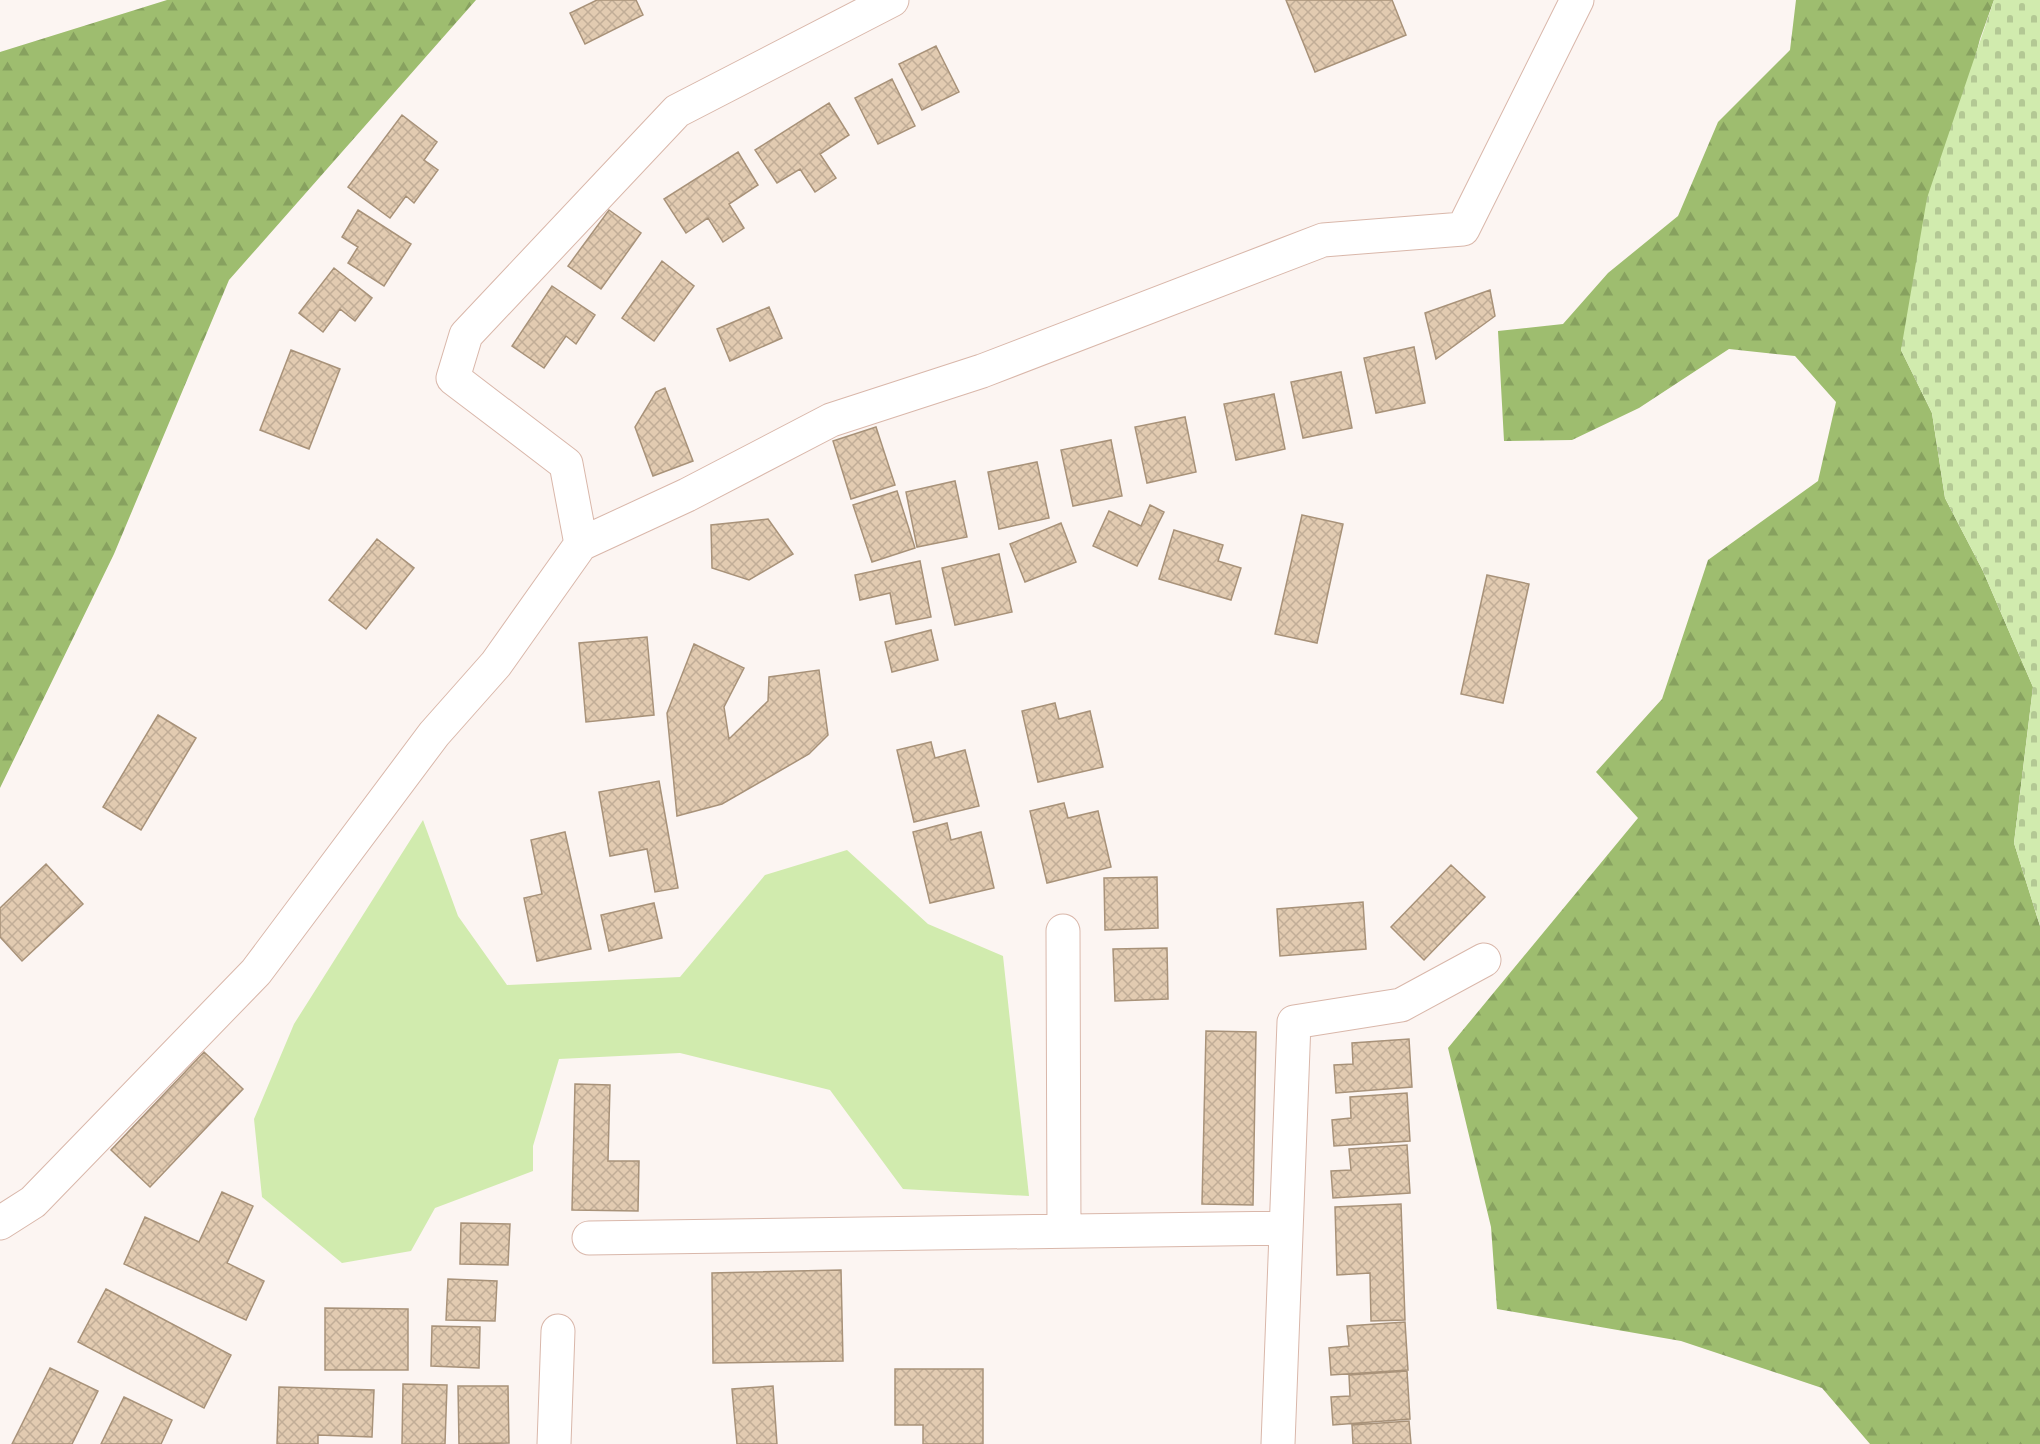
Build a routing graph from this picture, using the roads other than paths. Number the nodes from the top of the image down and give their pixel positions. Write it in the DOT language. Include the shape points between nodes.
graph roads {
  1 [pos="892,0"];
  2 [pos="1577,0"];
  3 [pos="581,544"];
  4 [pos="1062,931"];
  5 [pos="1484,960"];
  6 [pos="0,1222"];
  7 [pos="1286,1228"];
  8 [pos="1064,1231"];
  9 [pos="589,1238"];
  10 [pos="558,1332"];
  11 [pos="554,1444"];
  12 [pos="1278,1444"];
  1 -- 3 [label="street" via="677,111 465,335 453,378 566,464"];
  2 -- 3 [label="street" via="1463,229 1323,240 982,371 831,420 687,495"];
  3 -- 6 [label="street" via="496,664 434,734 256,972 33,1202"];
  4 -- 8 [label="street"];
  5 -- 7 [label="street" via="1401,1005 1294,1022"];
  7 -- 8 [label="street"];
  7 -- 12 [label="street"];
  8 -- 9 [label="street"];
  10 -- 11 [label="street"];
}
